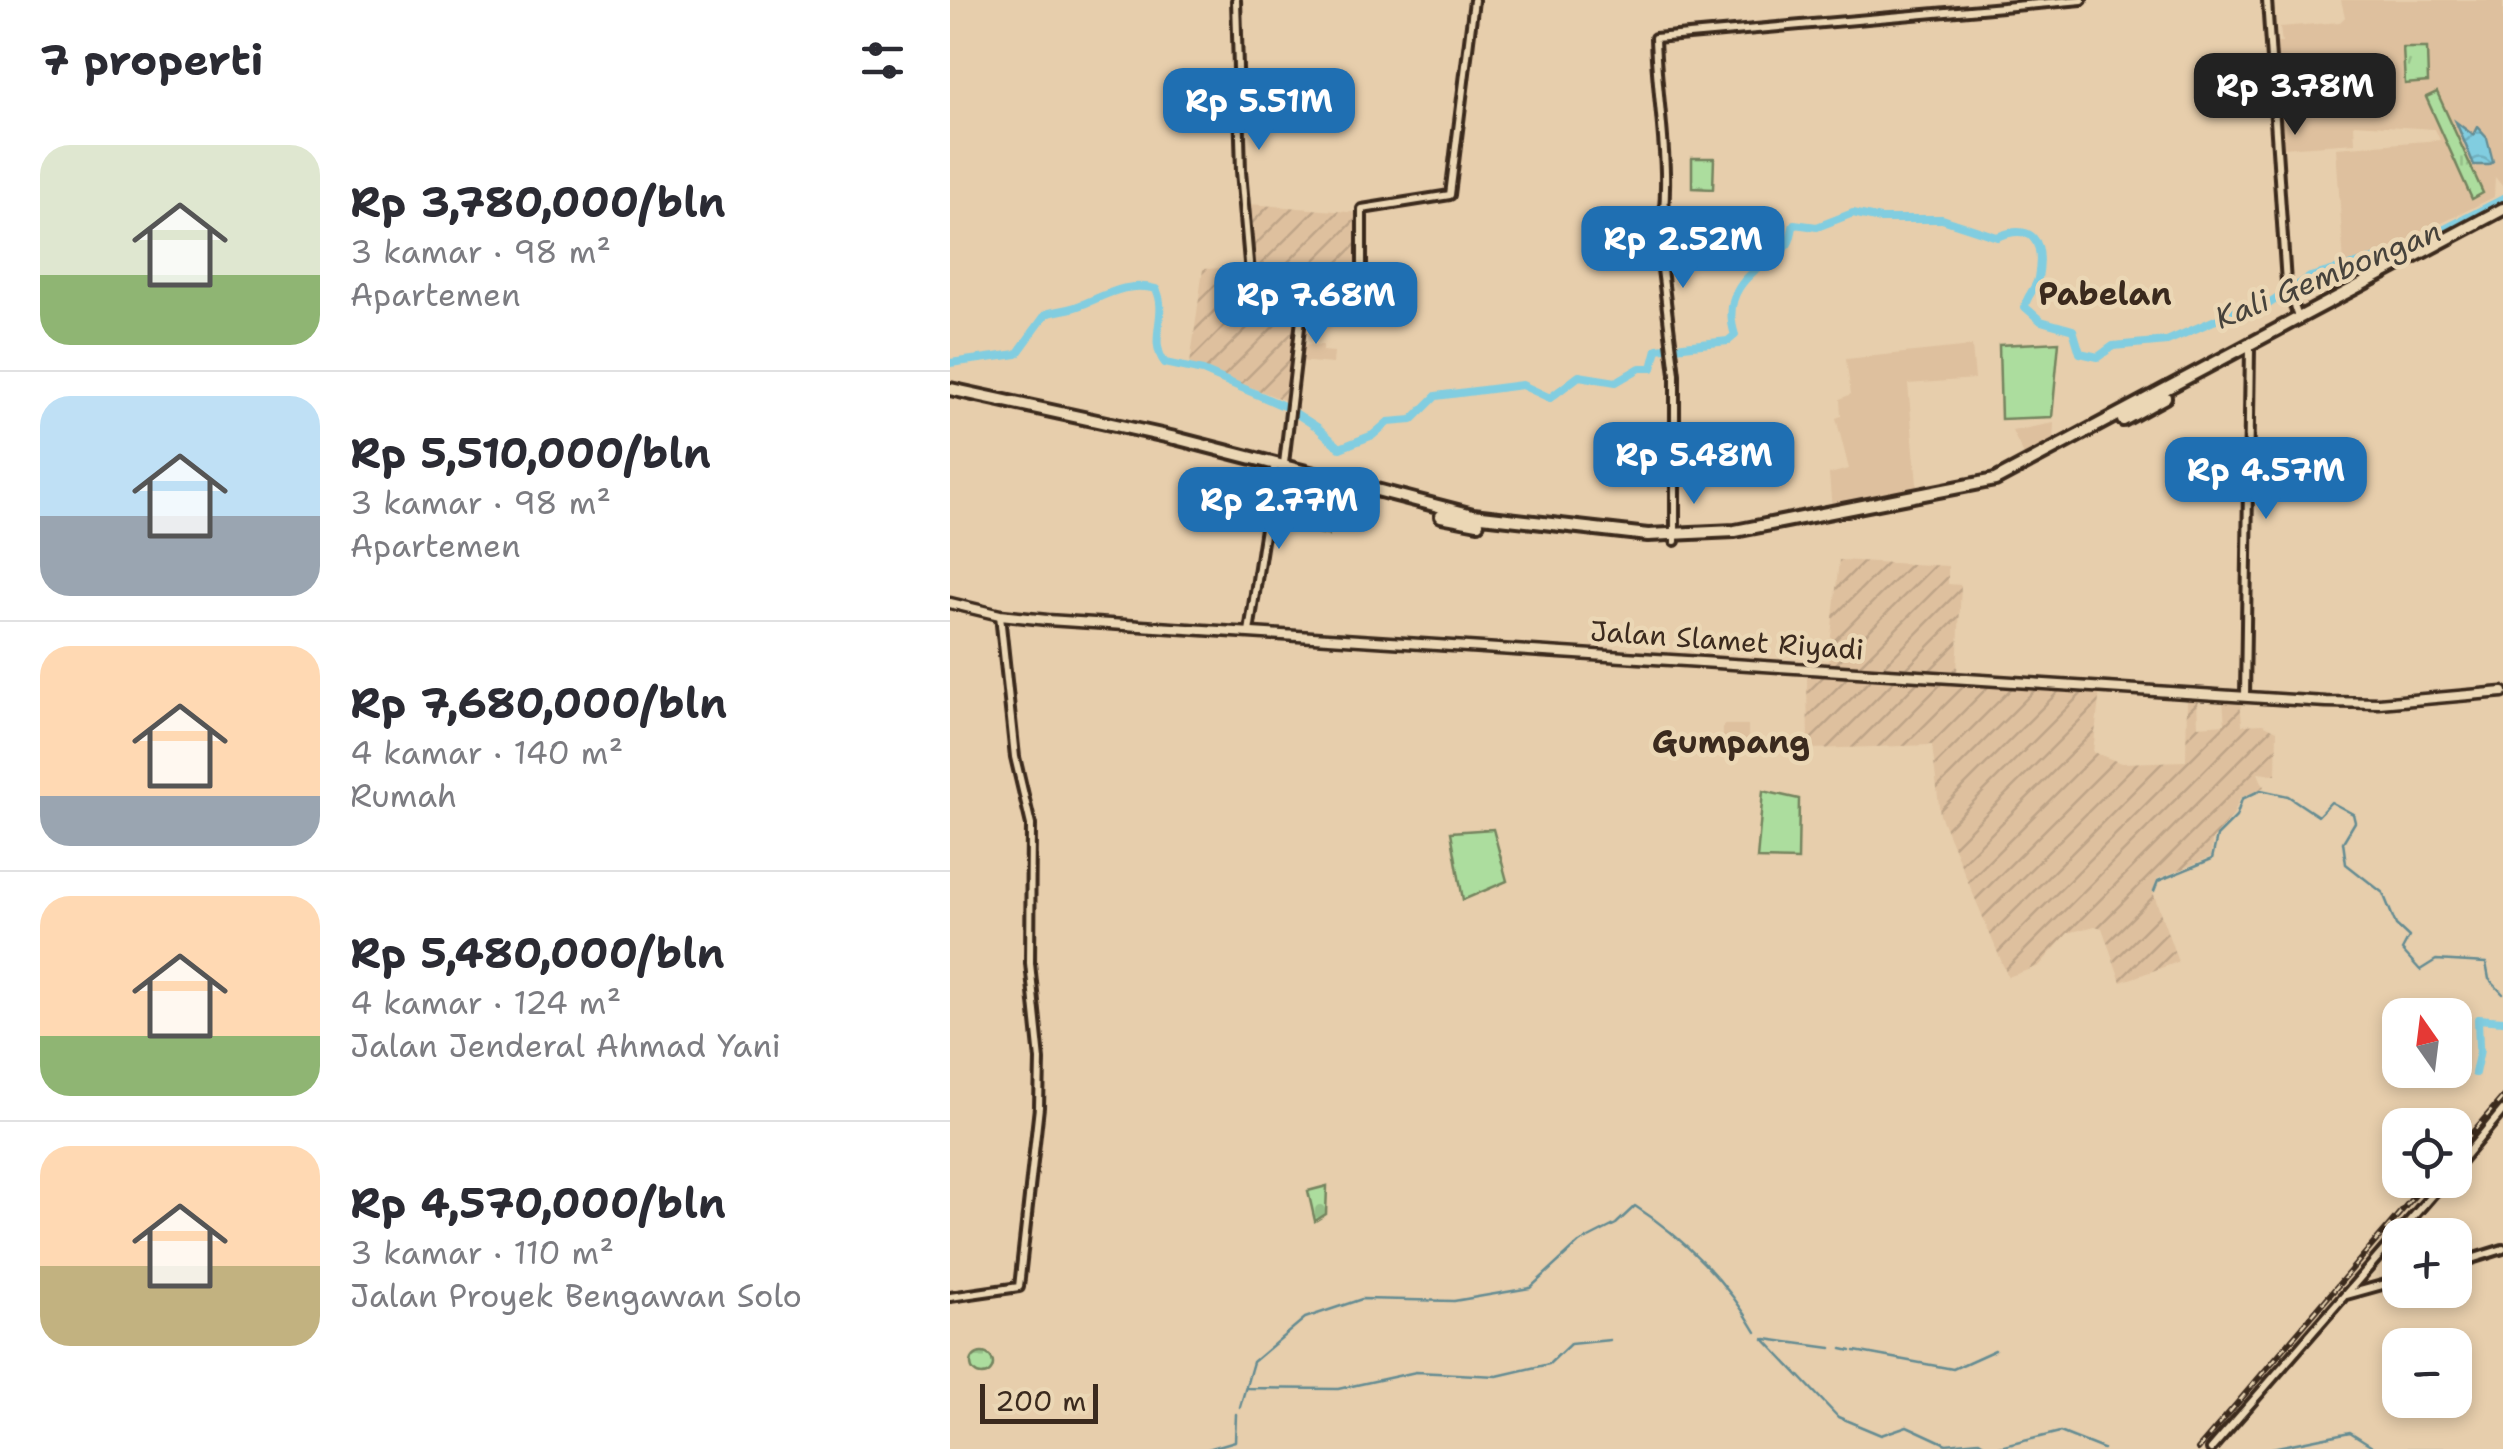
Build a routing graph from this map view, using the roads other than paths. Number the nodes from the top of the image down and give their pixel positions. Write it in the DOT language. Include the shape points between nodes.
graph roads {
  1 [pos="1236,0"];
  2 [pos="1474,0"];
  3 [pos="2082,0"];
  4 [pos="2267,0"];
  5 [pos="2503,212"];
  6 [pos="1305,284"];
  7 [pos="2298,315"];
  8 [pos="2250,348"];
  9 [pos="2180,384"];
  10 [pos="950,392"];
  11 [pos="1279,468"];
  12 [pos="1675,538"];
  13 [pos="950,602"];
  14 [pos="1000,615"];
  15 [pos="1249,632"];
  16 [pos="2503,692"];
  17 [pos="2245,696"];
  18 [pos="2503,1110"];
  19 [pos="2472,1147"];
  20 [pos="2429,1198"];
  21 [pos="2503,1249"];
  22 [pos="2472,1259"];
  23 [pos="2382,1285"];
  24 [pos="2344,1295"];
  25 [pos="950,1298"];
  26 [pos="2211,1449"];
  1 -- 6 [label="street" via="1249,270 1257,280"];
  2 -- 6 [label="street" via="1450,195 1362,209 1359,278 1352,289"];
  3 -- 12 [label="street" via="1655,38 1664,117 1662,234 1672,344"];
  4 -- 7 [label="street" via="2289,287"];
  5 -- 7 [label="highway"];
  6 -- 11 [label="street"];
  7 -- 8 [label="highway"];
  7 -- 9 [label="highway"];
  8 -- 9 [label="highway"];
  8 -- 17 [label="street"];
  9 -- 12 [label="highway" via="1998,485 1839,519"];
  10 -- 11 [label="highway"];
  11 -- 12 [label="highway" via="1473,516"];
  11 -- 15 [label="street"];
  13 -- 14 [label="main road, Jalan Slamet Riyadi"];
  14 -- 15 [label="main road, Jalan Slamet Riyadi"];
  14 -- 25 [label="street" via="1014,757 1031,825 1030,963 1040,1088 1017,1288"];
  15 -- 17 [label="main road, Jalan Slamet Riyadi"];
  16 -- 17 [label="main road, Jalan Slamet Riyadi" via="2379,704"];
  18 -- 19 [label="street"];
  20 -- 24 [label="street"];
  21 -- 22 [label="street"];
  23 -- 24 [label="street"];
  24 -- 26 [label="street"];
}
